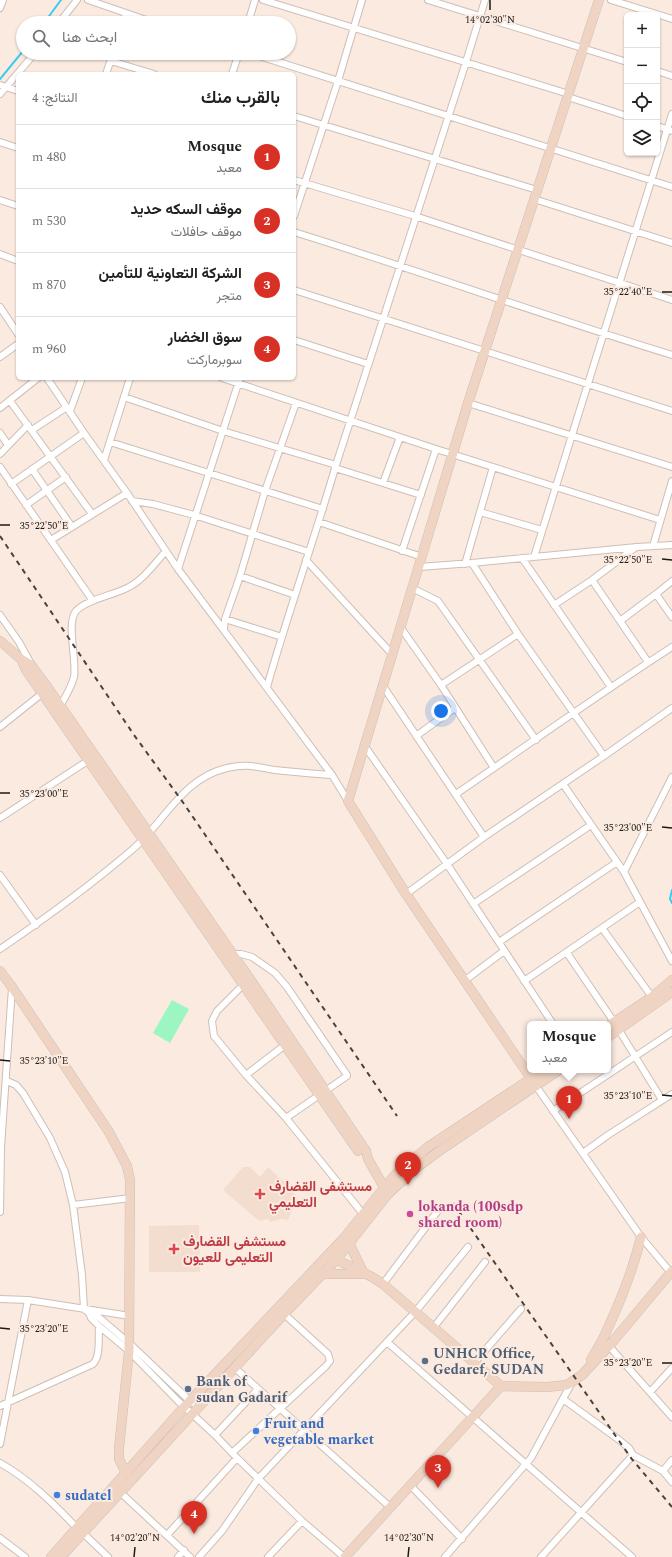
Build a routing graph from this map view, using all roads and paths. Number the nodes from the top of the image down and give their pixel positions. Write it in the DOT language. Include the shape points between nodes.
graph roads {
  1 [pos="3,0"];
  2 [pos="76,0"];
  3 [pos="88,0"];
  4 [pos="255,0"];
  5 [pos="263,0"];
  6 [pos="362,0"];
  7 [pos="428,0"];
  8 [pos="485,0"];
  9 [pos="599,0"];
  10 [pos="611,0"];
  11 [pos="0,8"];
  12 [pos="126,14"];
  13 [pos="64,16"];
  14 [pos="132,16"];
  15 [pos="250,16"];
  16 [pos="480,16"];
  17 [pos="672,19"];
  18 [pos="354,27"];
  19 [pos="583,49"];
  20 [pos="28,60"];
  21 [pos="237,60"];
  22 [pos="272,60"];
  23 [pos="111,61"];
  24 [pos="624,61"];
  25 [pos="466,62"];
  26 [pos="17,72"];
  27 [pos="107,72"];
  28 [pos="147,72"];
  29 [pos="233,72"];
  30 [pos="660,72"];
  31 [pos="16,73"];
  32 [pos="672,76"];
  33 [pos="338,81"];
  34 [pos="3,86"];
  35 [pos="16,90"];
  36 [pos="0,94"];
  37 [pos="568,95"];
  38 [pos="672,114"];
  39 [pos="624,115"];
  40 [pos="449,116"];
  41 [pos="296,117"];
  42 [pos="324,125"];
  43 [pos="660,127"];
  44 [pos="670,130"];
  45 [pos="0,142"];
  46 [pos="16,147"];
  47 [pos="551,148"];
  48 [pos="434,160"];
  49 [pos="296,181"];
  50 [pos="652,181"];
  51 [pos="305,183"];
  52 [pos="672,187"];
  53 [pos="536,194"];
  54 [pos="0,200"];
  55 [pos="16,205"];
  56 [pos="296,210"];
  57 [pos="416,216"];
  58 [pos="636,232"];
  59 [pos="296,233"];
  60 [pos="672,243"];
  61 [pos="517,250"];
  62 [pos="0,254"];
  63 [pos="16,260"];
  64 [pos="401,265"];
  65 [pos="620,283"];
  66 [pos="296,291"];
  67 [pos="502,299"];
  68 [pos="672,300"];
  69 [pos="1,310"];
  70 [pos="384,318"];
  71 [pos="16,330"];
  72 [pos="604,334"];
  73 [pos="296,341"];
  74 [pos="16,345"];
  75 [pos="485,352"];
  76 [pos="672,355"];
  77 [pos="0,357"];
  78 [pos="368,364"];
  79 [pos="36,380"];
  80 [pos="48,380"];
  81 [pos="81,380"];
  82 [pos="129,380"];
  83 [pos="239,381"];
  84 [pos="587,384"];
  85 [pos="124,396"];
  86 [pos="10,401"];
  87 [pos="296,403"];
  88 [pos="468,403"];
  89 [pos="0,408"];
  90 [pos="68,410"];
  91 [pos="672,411"];
  92 [pos="350,420"];
  93 [pos="30,428"];
  94 [pos="223,431"];
  95 [pos="0,433"];
  96 [pos="84,433"];
  97 [pos="572,436"];
  98 [pos="400,437"];
  99 [pos="110,442"];
  100 [pos="8,445"];
  101 [pos="280,449"];
  102 [pos="436,449"];
  103 [pos="0,454"];
  104 [pos="452,454"];
  105 [pos="51,456"];
  106 [pos="104,460"];
  107 [pos="0,467"];
  108 [pos="335,467"];
  109 [pos="494,467"];
  110 [pos="672,467"];
  111 [pos="32,469"];
  112 [pos="209,473"];
  113 [pos="66,478"];
  114 [pos="672,481"];
  115 [pos="383,483"];
  116 [pos="11,484"];
  117 [pos="555,487"];
  118 [pos="47,491"];
  119 [pos="265,491"];
  120 [pos="127,493"];
  121 [pos="422,495"];
  122 [pos="132,501"];
  123 [pos="26,505"];
  124 [pos="323,509"];
  125 [pos="480,512"];
  126 [pos="92,514"];
  127 [pos="194,515"];
  128 [pos="660,520"];
  129 [pos="319,522"];
  130 [pos="72,527"];
  131 [pos="542,530"];
  132 [pos="252,533"];
  133 [pos="51,540"];
  134 [pos="672,545"];
  135 [pos="653,546"];
  136 [pos="637,547"];
  137 [pos="166,551"];
  138 [pos="402,551"];
  139 [pos="309,552"];
  140 [pos="422,557"];
  141 [pos="534,557"];
  142 [pos="522,558"];
  143 [pos="306,560"];
  144 [pos="472,563"];
  145 [pos="465,564"];
  146 [pos="419,567"];
  147 [pos="178,569"];
  148 [pos="240,576"];
  149 [pos="592,580"];
  150 [pos="672,581"];
  151 [pos="412,588"];
  152 [pos="656,594"];
  153 [pos="295,595"];
  154 [pos="93,601"];
  155 [pos="554,605"];
  156 [pos="0,615"];
  157 [pos="672,617"];
  158 [pos="225,619"];
  159 [pos="620,621"];
  160 [pos="401,628"];
  161 [pos="224,629"];
  162 [pos="518,634"];
  163 [pos="282,637"];
  164 [pos="2,646"];
  165 [pos="672,647"];
  166 [pos="392,654"];
  167 [pos="21,659"];
  168 [pos="479,660"];
  169 [pos="648,662"];
  170 [pos="32,665"];
  171 [pos="383,686"];
  172 [pos="441,686"];
  173 [pos="267,687"];
  174 [pos="611,687"];
  175 [pos="45,690"];
  176 [pos="456,708"];
  177 [pos="672,708"];
  178 [pos="58,709"];
  179 [pos="573,714"];
  180 [pos="0,727"];
  181 [pos="416,736"];
  182 [pos="536,740"];
  183 [pos="364,745"];
  184 [pos="604,756"];
  185 [pos="89,760"];
  186 [pos="494,768"];
  187 [pos="332,775"];
  188 [pos="672,777"];
  189 [pos="563,784"];
  190 [pos="456,794"];
  191 [pos="348,801"];
  192 [pos="0,818"];
  193 [pos="591,825"];
  194 [pos="146,836"];
  195 [pos="484,837"];
  196 [pos="617,862"];
  197 [pos="447,864"];
  198 [pos="624,872"];
  199 [pos="0,875"];
  200 [pos="406,894"];
  201 [pos="640,902"];
  202 [pos="473,904"];
  203 [pos="36,925"];
  204 [pos="602,928"];
  205 [pos="499,942"];
  206 [pos="0,949"];
  207 [pos="504,951"];
  208 [pos="567,952"];
  209 [pos="228,955"];
  210 [pos="672,961"];
  211 [pos="0,971"];
  212 [pos="524,980"];
  213 [pos="672,980"];
  214 [pos="464,981"];
  215 [pos="243,985"];
  216 [pos="12,987"];
  217 [pos="672,992"];
  218 [pos="652,997"];
  219 [pos="551,1021"];
  220 [pos="611,1021"];
  221 [pos="614,1026"];
  222 [pos="672,1032"];
  223 [pos="285,1045"];
  224 [pos="636,1056"];
  225 [pos="527,1072"];
  226 [pos="528,1073"];
  227 [pos="542,1073"];
  228 [pos="553,1073"];
  229 [pos="610,1073"];
  230 [pos="611,1073"];
  231 [pos="246,1075"];
  232 [pos="7,1081"];
  233 [pos="534,1082"];
  234 [pos="322,1092"];
  235 [pos="672,1094"];
  236 [pos="662,1100"];
  237 [pos="553,1111"];
  238 [pos="286,1118"];
  239 [pos="1,1147"];
  240 [pos="583,1154"];
  241 [pos="386,1191"];
  242 [pos="130,1198"];
  243 [pos="73,1205"];
  244 [pos="0,1212"];
  245 [pos="437,1212"];
  246 [pos="363,1214"];
  247 [pos="641,1237"];
  248 [pos="349,1243"];
  249 [pos="468,1247"];
  250 [pos="339,1250"];
  251 [pos="332,1257"];
  252 [pos="485,1262"];
  253 [pos="363,1272"];
  254 [pos="672,1272"];
  255 [pos="322,1274"];
  256 [pos="383,1284"];
  257 [pos="0,1299"];
  258 [pos="28,1300"];
  259 [pos="521,1310"];
  260 [pos="87,1311"];
  261 [pos="281,1311"];
  262 [pos="416,1311"];
  263 [pos="130,1316"];
  264 [pos="99,1326"];
  265 [pos="434,1328"];
  266 [pos="387,1342"];
  267 [pos="609,1346"];
  268 [pos="129,1347"];
  269 [pos="474,1363"];
  270 [pos="235,1368"];
  271 [pos="672,1368"];
  272 [pos="587,1369"];
  273 [pos="571,1384"];
  274 [pos="501,1386"];
  275 [pos="258,1389"];
  276 [pos="650,1392"];
  277 [pos="563,1399"];
  278 [pos="8,1403"];
  279 [pos="187,1404"];
  280 [pos="0,1406"];
  281 [pos="280,1410"];
  282 [pos="195,1412"];
  283 [pos="473,1416"];
  284 [pos="672,1417"];
  285 [pos="304,1430"];
  286 [pos="215,1435"];
  287 [pos="0,1444"];
  288 [pos="232,1453"];
  289 [pos="633,1455"];
  290 [pos="237,1458"];
  291 [pos="672,1460"];
  292 [pos="0,1463"];
  293 [pos="527,1464"];
  294 [pos="663,1471"];
  295 [pos="126,1473"];
  296 [pos="258,1479"];
  297 [pos="672,1482"];
  298 [pos="410,1485"];
  299 [pos="121,1493"];
  300 [pos="390,1507"];
  301 [pos="582,1512"];
  302 [pos="302,1521"];
  303 [pos="80,1530"];
  304 [pos="167,1535"];
  305 [pos="0,1538"];
  306 [pos="462,1538"];
  307 [pos="184,1550"];
  308 [pos="104,1556"];
  309 [pos="25,1557"];
  310 [pos="51,1557"];
  311 [pos="61,1557"];
  312 [pos="178,1557"];
  313 [pos="190,1557"];
  314 [pos="199,1557"];
  315 [pos="268,1557"];
  316 [pos="344,1557"];
  317 [pos="445,1557"];
  318 [pos="541,1557"];
  319 [pos="632,1557"];
  1 -- 11 [label="street"];
  2 -- 13 [label="street"];
  3 -- 12 [label="street"];
  4 -- 15 [label="street"];
  5 -- 18 [label="street"];
  6 -- 18 [label="street"];
  7 -- 16 [label="street"];
  8 -- 16 [label="street"];
  9 -- 19 [label="street"];
  10 -- 17 [label="street"];
  12 -- 14 [label="street"];
  16 -- 19 [label="street"];
  16 -- 25 [label="street"];
  18 -- 25 [label="street"];
  18 -- 33 [label="street"];
  19 -- 24 [label="street"];
  19 -- 37 [label="street"];
  20 -- 26 [label="street"];
  21 -- 29 [label="street"];
  22 -- 33 [label="street"];
  23 -- 27 [label="street"];
  23 -- 28 [label="street"];
  25 -- 37 [label="street"];
  25 -- 40 [label="street"];
  30 -- 32 [label="street"];
  31 -- 34 [label="street"];
  33 -- 40 [label="street"];
  33 -- 42 [label="street"];
  34 -- 35 [label="street"];
  34 -- 36 [label="street"];
  37 -- 39 [label="street"];
  37 -- 47 [label="street"];
  38 -- 44 [label="street"];
  40 -- 47 [label="street"];
  40 -- 48 [label="street"];
  41 -- 42 [label="street"];
  42 -- 48 [label="street"];
  42 -- 51 [label="street"];
  43 -- 44 [label="street"];
  44 -- 50 [label="street"];
  45 -- 46 [label="street"];
  47 -- 50 [label="street"];
  47 -- 53 [label="street"];
  48 -- 53 [label="street"];
  48 -- 57 [label="street"];
  49 -- 51 [label="street"];
  50 -- 52 [label="street"];
  50 -- 58 [label="street"];
  51 -- 56 [label="street"];
  51 -- 57 [label="street"];
  53 -- 58 [label="street"];
  53 -- 61 [label="street"];
  54 -- 55 [label="street"];
  57 -- 61 [label="street"];
  57 -- 64 [label="street"];
  58 -- 60 [label="street"];
  58 -- 65 [label="street"];
  59 -- 64 [label="street"];
  61 -- 65 [label="street"];
  61 -- 67 [label="street"];
  62 -- 63 [label="street"];
  64 -- 67 [label="street"];
  64 -- 70 [label="street"];
  65 -- 68 [label="street"];
  65 -- 72 [label="street"];
  66 -- 70 [label="street"];
  67 -- 72 [label="street"];
  67 -- 75 [label="street"];
  69 -- 71 [label="street"];
  70 -- 75 [label="street"];
  70 -- 78 [label="street"];
  72 -- 76 [label="street"];
  72 -- 84 [label="street"];
  73 -- 78 [label="street"];
  74 -- 77 [label="street"];
  75 -- 84 [label="street"];
  75 -- 88 [label="street"];
  78 -- 92 [label="street"];
  79 -- 86 [label="street"];
  80 -- 90 [label="street"];
  81 -- 90 [label="street"];
  82 -- 85 [label="street"];
  83 -- 87 [label="street"];
  83 -- 94 [label="street"];
  84 -- 91 [label="street"];
  84 -- 97 [label="street"];
  85 -- 94 [label="street"];
  85 -- 99 [label="street"];
  86 -- 89 [label="street"];
  86 -- 93 [label="street"];
  87 -- 92 [label="street"];
  87 -- 101 [label="street"];
  88 -- 97 [label="street"];
  88 -- 104 [label="street"];
  90 -- 93 [label="street"];
  90 -- 96 [label="street"];
  92 -- 98 [label="street"];
  92 -- 108 [label="street"];
  93 -- 100 [label="street"];
  93 -- 105 [label="street"];
  94 -- 101 [label="street"];
  94 -- 112 [label="street"];
  95 -- 100 [label="street"];
  96 -- 105 [label="street"];
  96 -- 106 [label="street"];
  97 -- 110 [label="street"];
  97 -- 117 [label="street"];
  98 -- 102 [label="street"];
  98 -- 115 [label="street"];
  99 -- 106 [label="street"];
  99 -- 112 [label="street"];
  100 -- 103 [label="street"];
  101 -- 108 [label="street"];
  101 -- 119 [label="street"];
  102 -- 104 [label="street"];
  102 -- 121 [label="street"];
  104 -- 109 [label="street"];
  104 -- 140 [label="street"];
  105 -- 111 [label="street"];
  105 -- 113 [label="street"];
  106 -- 120 [label="street"];
  107 -- 116 [label="street"];
  108 -- 115 [label="street"];
  108 -- 124 [label="street"];
  109 -- 117 [label="street"];
  109 -- 125 [label="street"];
  111 -- 116 [label="street"];
  111 -- 118 [label="street"];
  112 -- 119 [label="street"];
  112 -- 127 [label="street"];
  113 -- 118 [label="street"];
  113 -- 126 [label="street"];
  114 -- 128 [label="street"];
  115 -- 121 [label="street"];
  116 -- 123 [label="street"];
  117 -- 128 [label="street"];
  117 -- 131 [label="street"];
  118 -- 123 [label="street"];
  118 -- 130 [label="street"];
  119 -- 124 [label="street"];
  119 -- 132 [label="street"];
  120 -- 122 [label="street"];
  120 -- 126 [label="street"];
  121 -- 138 [label="street"];
  122 -- 127 [label="street"];
  122 -- 137 [label="street"];
  123 -- 133 [label="street"];
  124 -- 129 [label="street"];
  125 -- 131 [label="street"];
  125 -- 145 [label="street"];
  126 -- 130 [label="street"];
  127 -- 132 [label="street"];
  127 -- 147 [label="street"];
  128 -- 135 [label="street"];
  129 -- 138 [label="street"];
  129 -- 139 [label="street"];
  130 -- 133 [label="street"];
  131 -- 141 [label="street"];
  132 -- 139 [label="street"];
  132 -- 148 [label="street"];
  133 -- 154 [label="street"];
  134 -- 135 [label="street"];
  135 -- 136 [label="street"];
  136 -- 141 [label="street"];
  136 -- 149 [label="street"];
  137 -- 147 [label="street"];
  137 -- 154 [label="street" via="148,572 130,587"];
  138 -- 140 [label="street"];
  139 -- 143 [label="street"];
  140 -- 146 [label="street"];
  141 -- 142 [label="street"];
  142 -- 144 [label="street"];
  142 -- 155 [label="street"];
  143 -- 153 [label="street"];
  143 -- 166 [label="street"];
  144 -- 145 [label="street"];
  144 -- 162 [label="street"];
  145 -- 146 [label="street"];
  146 -- 151 [label="street"];
  147 -- 161 [label="street"];
  148 -- 153 [label="street"];
  148 -- 158 [label="street"];
  149 -- 155 [label="street"];
  149 -- 159 [label="street"];
  150 -- 152 [label="street"];
  151 -- 160 [label="street"];
  151 -- 168 [label="street" via="438,601"];
  152 -- 157 [label="street"];
  152 -- 159 [label="street"];
  153 -- 163 [label="street"];
  154 -- 178 [label="street" via="76,611 72,620 74,678"];
  155 -- 174 [label="street"];
  156 -- 170 [label="street"];
  158 -- 161 [label="street"];
  158 -- 163 [label="street"];
  159 -- 169 [label="street"];
  160 -- 166 [label="street"];
  160 -- 172 [label="street"];
  161 -- 173 [label="street"];
  162 -- 168 [label="street"];
  162 -- 179 [label="street"];
  163 -- 173 [label="street"];
  164 -- 167 [label="street"];
  165 -- 169 [label="street"];
  166 -- 171 [label="street"];
  167 -- 170 [label="street"];
  167 -- 175 [label="street" via="26,670"];
  168 -- 172 [label="street"];
  168 -- 182 [label="street"];
  169 -- 174 [label="street"];
  170 -- 175 [label="street"];
  171 -- 181 [label="street"];
  171 -- 183 [label="street"];
  172 -- 176 [label="street"];
  173 -- 187 [label="street"];
  174 -- 179 [label="street"];
  175 -- 178 [label="street"];
  175 -- 180 [label="street"];
  176 -- 181 [label="street"];
  176 -- 186 [label="street"];
  177 -- 184 [label="street"];
  178 -- 185 [label="street"];
  178 -- 194 [label="street" via="94,756"];
  179 -- 182 [label="street"];
  179 -- 184 [label="street"];
  181 -- 190 [label="street"];
  182 -- 186 [label="street"];
  183 -- 191 [label="street"];
  183 -- 197 [label="street"];
  184 -- 189 [label="street"];
  185 -- 192 [label="street"];
  185 -- 194 [label="street"];
  186 -- 190 [label="street"];
  187 -- 191 [label="street"];
  187 -- 194 [label="street" via="246,765 226,768 196,782 179,797"];
  188 -- 198 [label="street"];
  189 -- 193 [label="street"];
  189 -- 195 [label="street"];
  190 -- 195 [label="street"];
  191 -- 200 [label="street"];
  193 -- 196 [label="street"];
  193 -- 202 [label="street"];
  194 -- 203 [label="street"];
  194 -- 209 [label="street"];
  195 -- 197 [label="street"];
  196 -- 198 [label="street"];
  196 -- 205 [label="street"];
  197 -- 200 [label="street"];
  197 -- 202 [label="street"];
  198 -- 201 [label="street"];
  199 -- 203 [label="street"];
  200 -- 214 [label="street"];
  201 -- 204 [label="street"];
  201 -- 210 [label="street"];
  202 -- 205 [label="street"];
  203 -- 206 [label="street"];
  204 -- 208 [label="street"];
  204 -- 218 [label="street"];
  205 -- 207 [label="street"];
  207 -- 212 [label="street"];
  207 -- 214 [label="street"];
  208 -- 212 [label="street"];
  208 -- 220 [label="street"];
  209 -- 215 [label="street"];
  209 -- 234 [label="street"];
  209 -- 234 [label="street" via="241,954 252,957 275,973 287,987 347,1075"];
  211 -- 216 [label="street"];
  212 -- 219 [label="street"];
  213 -- 218 [label="street"];
  214 -- 225 [label="street"];
  215 -- 223 [label="street"];
  215 -- 231 [label="street" via="217,1011 212,1021 214,1036"];
  216 -- 232 [label="street"];
  216 -- 242 [label="street" via="105,1125 127,1166"];
  217 -- 221 [label="street"];
  218 -- 221 [label="street"];
  221 -- 224 [label="street"];
  222 -- 224 [label="street"];
  223 -- 231 [label="street"];
  223 -- 234 [label="street"];
  224 -- 230 [label="street"];
  224 -- 236 [label="street"];
  226 -- 233 [label="street"];
  227 -- 233 [label="street"];
  228 -- 233 [label="street"];
  229 -- 237 [label="street"];
  231 -- 238 [label="street"];
  232 -- 239 [label="street"];
  232 -- 243 [label="street" via="19,1087 50,1138 64,1172"];
  233 -- 237 [label="street"];
  233 -- 241 [label="street" via="406,1165"];
  234 -- 238 [label="street"];
  234 -- 241 [label="street" via="366,1151"];
  235 -- 236 [label="street"];
  236 -- 240 [label="street"];
  237 -- 240 [label="street"];
  238 -- 246 [label="street"];
  239 -- 244 [label="street"];
  240 -- 247 [label="street"];
  241 -- 246 [label="street"];
  241 -- 248 [label="street"];
  242 -- 243 [label="street"];
  242 -- 263 [label="street"];
  243 -- 260 [label="street"];
  245 -- 256 [label="street"];
  246 -- 250 [label="street"];
  247 -- 254 [label="street"];
  247 -- 272 [label="street" via="630,1277 607,1332"];
  248 -- 250 [label="street"];
  248 -- 253 [label="street"];
  249 -- 262 [label="street"];
  250 -- 251 [label="street"];
  250 -- 253 [label="street"];
  251 -- 253 [label="street"];
  251 -- 255 [label="street"];
  251 -- 261 [label="street"];
  252 -- 265 [label="street"];
  253 -- 255 [label="street"];
  253 -- 256 [label="street"];
  254 -- 267 [label="street"];
  255 -- 261 [label="street"];
  256 -- 262 [label="street"];
  257 -- 258 [label="street"];
  258 -- 260 [label="street"];
  258 -- 278 [label="street"];
  259 -- 269 [label="street"];
  260 -- 263 [label="street"];
  260 -- 264 [label="street"];
  260 -- 268 [label="street" via="95,1314"];
  261 -- 270 [label="street"];
  261 -- 279 [label="street"];
  261 -- 281 [label="street" via="328,1354 330,1361"];
  262 -- 265 [label="street"];
  262 -- 266 [label="street"];
  263 -- 268 [label="street"];
  264 -- 268 [label="street"];
  264 -- 278 [label="street" via="98,1356 93,1364"];
  265 -- 269 [label="street"];
  266 -- 283 [label="street"];
  266 -- 285 [label="street"];
  267 -- 272 [label="street"];
  267 -- 276 [label="street"];
  268 -- 279 [label="street"];
  268 -- 295 [label="street" via="119,1448 119,1459"];
  269 -- 274 [label="street"];
  270 -- 275 [label="street"];
  270 -- 282 [label="street"];
  271 -- 276 [label="street"];
  272 -- 273 [label="street"];
  273 -- 274 [label="street" via="547,1387"];
  273 -- 277 [label="street"];
  274 -- 283 [label="street"];
  275 -- 281 [label="street"];
  275 -- 286 [label="street"];
  276 -- 284 [label="street"];
  277 -- 289 [label="street" via="618,1438"];
  277 -- 293 [label="street"];
  278 -- 280 [label="street"];
  278 -- 287 [label="street"];
  279 -- 282 [label="street"];
  279 -- 295 [label="street"];
  281 -- 285 [label="street"];
  281 -- 288 [label="street"];
  282 -- 286 [label="street"];
  282 -- 299 [label="street"];
  283 -- 293 [label="street"];
  283 -- 298 [label="street"];
  285 -- 296 [label="street"];
  285 -- 300 [label="street"];
  286 -- 288 [label="street"];
  288 -- 290 [label="street"];
  289 -- 294 [label="street"];
  289 -- 301 [label="street"];
  290 -- 296 [label="street"];
  290 -- 304 [label="street"];
  291 -- 294 [label="street"];
  292 -- 303 [label="street" via="49,1500"];
  293 -- 301 [label="street"];
  293 -- 306 [label="street"];
  294 -- 297 [label="street"];
  295 -- 303 [label="street"];
  296 -- 302 [label="street"];
  296 -- 314 [label="street" via="222,1531"];
  298 -- 300 [label="street"];
  298 -- 306 [label="street"];
  299 -- 303 [label="street"];
  299 -- 304 [label="street"];
  300 -- 316 [label="street"];
  301 -- 318 [label="street"];
  301 -- 319 [label="street"];
  302 -- 315 [label="street"];
  302 -- 316 [label="street"];
  303 -- 308 [label="street"];
  303 -- 310 [label="street"];
  303 -- 311 [label="street"];
  304 -- 307 [label="street"];
  305 -- 309 [label="street"];
  306 -- 317 [label="street"];
  307 -- 312 [label="street"];
  307 -- 313 [label="street"];
}
